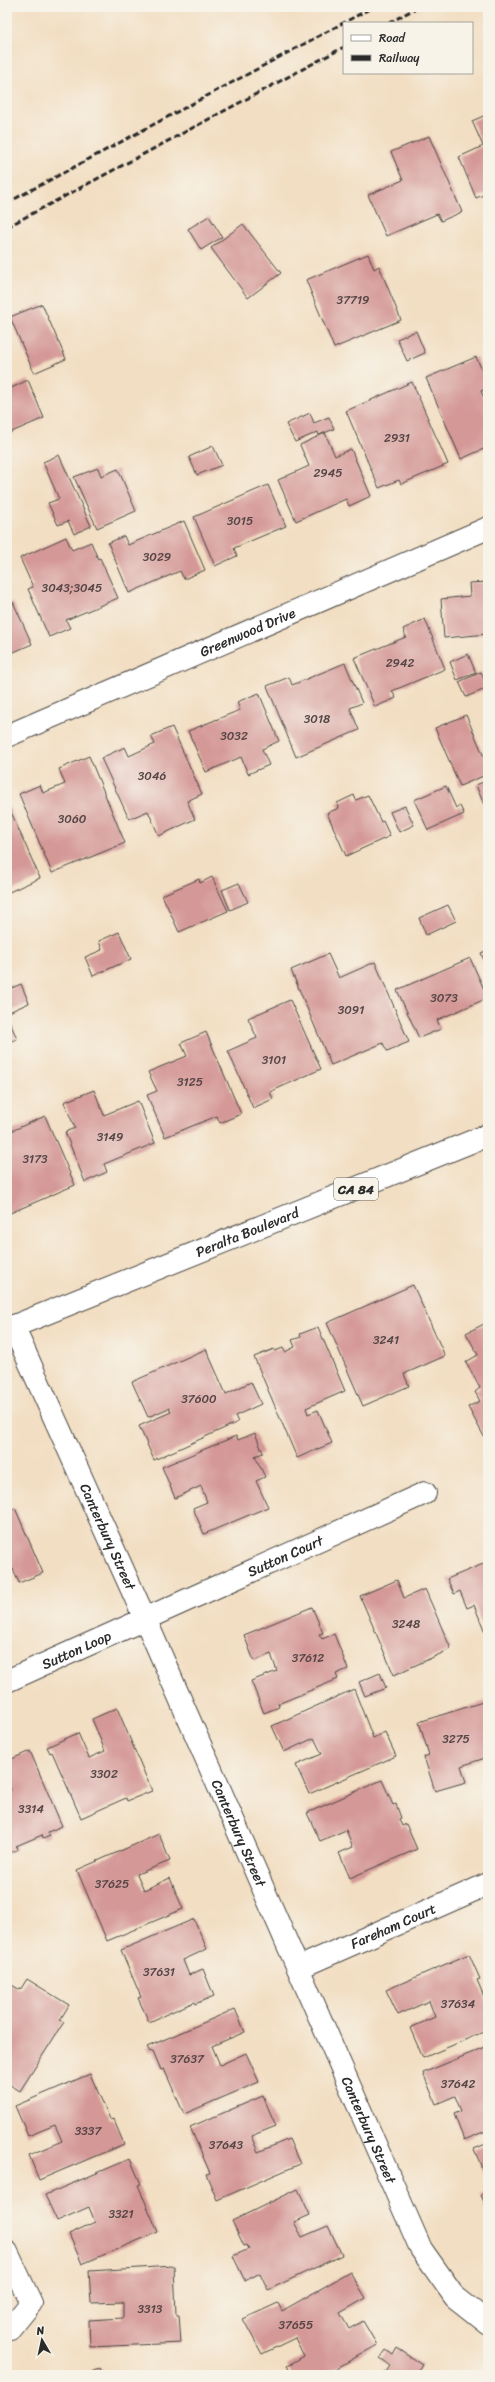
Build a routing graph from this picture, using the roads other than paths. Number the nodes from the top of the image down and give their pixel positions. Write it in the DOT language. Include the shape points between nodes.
graph roads {
  1 [pos="488,528"];
  2 [pos="7,736"];
  3 [pos="488,1136"];
  4 [pos="10,1328"];
  5 [pos="425,1493"];
  6 [pos="146,1620"];
  7 [pos="7,1681"];
  8 [pos="488,1884"];
  9 [pos="298,1968"];
  10 [pos="7,2252"];
  11 [pos="488,2323"];
  12 [pos="7,2329"];
  1 -- 2 [label="street, Greenwood Drive"];
  3 -- 4 [label="street, Peralta Boulevard / CA 84"];
  4 -- 6 [label="street, Canterbury Street"];
  5 -- 6 [label="street, Sutton Court"];
  6 -- 7 [label="street, Sutton Loop"];
  6 -- 9 [label="street, Canterbury Street"];
  8 -- 9 [label="street, Fareham Court"];
  9 -- 11 [label="street, Canterbury Street" via="421,2249 455,2297"];
  10 -- 12 [label="street" via="31,2303 10,2330"];
}
